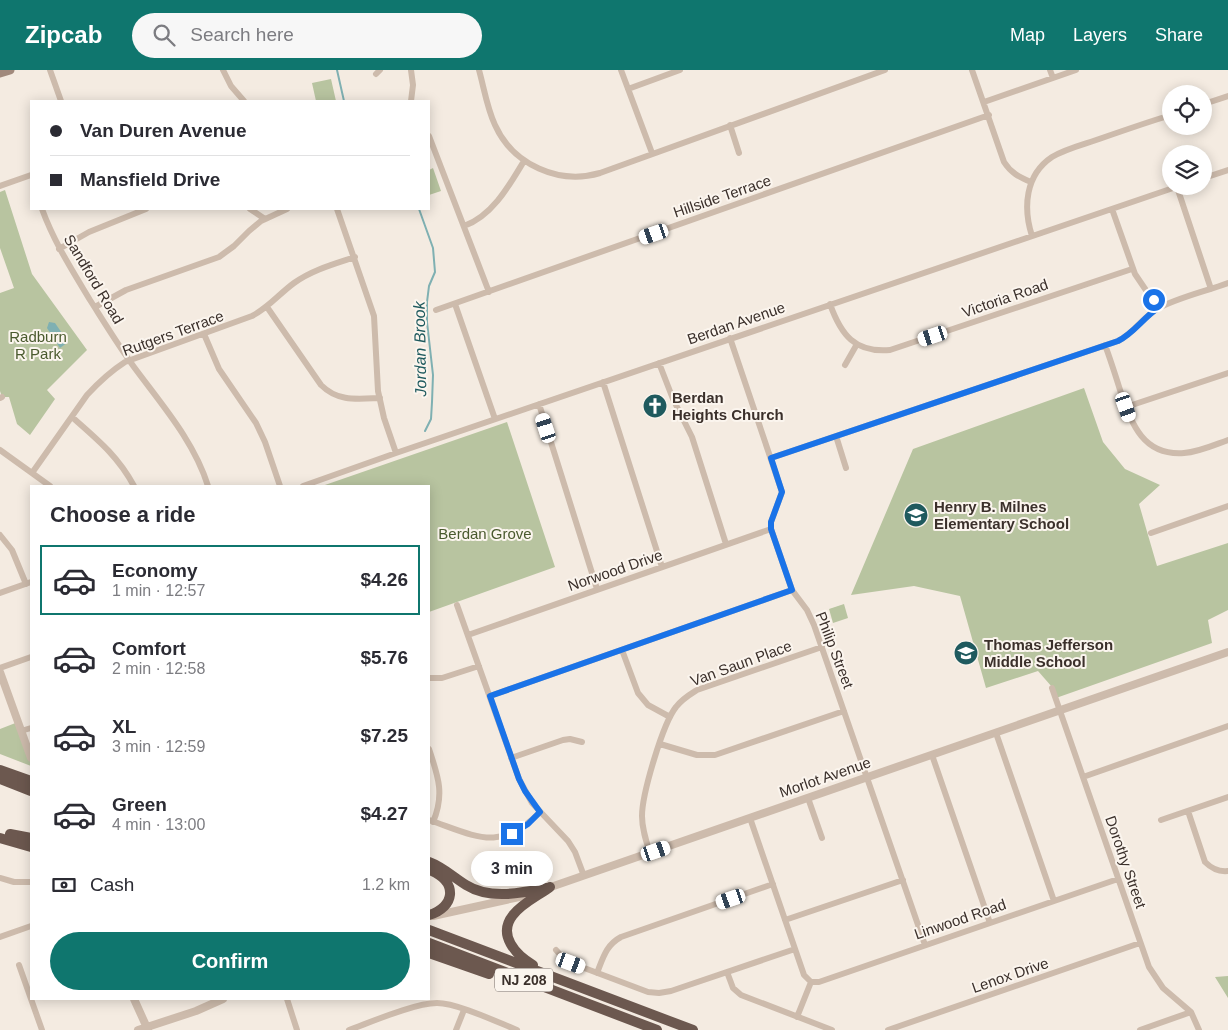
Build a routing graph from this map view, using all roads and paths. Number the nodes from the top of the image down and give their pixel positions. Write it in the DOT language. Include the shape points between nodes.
graph roads {
  1 [pos="10,70"];
  2 [pos="50,70"];
  3 [pos="223,70"];
  4 [pos="411,70"];
  5 [pos="480,70"];
  6 [pos="621,70"];
  7 [pos="680,70"];
  8 [pos="885,70"];
  9 [pos="972,70"];
  10 [pos="1050,70"];
  11 [pos="1076,70"];
  12 [pos="0,74"];
  13 [pos="1053,78"];
  14 [pos="628,89"];
  15 [pos="1228,96"];
  16 [pos="61,100"];
  17 [pos="243,100"];
  18 [pos="411,100"];
  19 [pos="1212,101"];
  20 [pos="984,102"];
  21 [pos="989,115"];
  22 [pos="1162,118"];
  23 [pos="730,125"];
  24 [pos="430,139"];
  25 [pos="652,153"];
  26 [pos="739,153"];
  27 [pos="524,161"];
  28 [pos="1228,170"];
  29 [pos="1212,175"];
  30 [pos="30,176"];
  31 [pos="1031,182"];
  32 [pos="0,186"];
  33 [pos="1162,192"];
  34 [pos="1181,195"];
  35 [pos="1112,209"];
  36 [pos="42,210"];
  37 [pos="144,210"];
  38 [pos="252,210"];
  39 [pos="285,210"];
  40 [pos="337,210"];
  41 [pos="265,219"];
  42 [pos="464,226"];
  43 [pos="1032,236"];
  44 [pos="59,249"];
  45 [pos="354,257"];
  46 [pos="1132,269"];
  47 [pos="1228,283"];
  48 [pos="1211,289"];
  49 [pos="489,292"];
  50 [pos="455,304"];
  51 [pos="830,304"];
  52 [pos="95,307"];
  53 [pos="267,308"];
  54 [pos="1158,308"];
  55 [pos="436,310"];
  56 [pos="204,334"];
  57 [pos="730,338"];
  58 [pos="857,344"];
  59 [pos="1105,345"];
  60 [pos="130,361"];
  61 [pos="659,363"];
  62 [pos="845,365"];
  63 [pos="1228,373"];
  64 [pos="603,382"];
  65 [pos="380,398"];
  66 [pos="538,404"];
  67 [pos="1126,407"];
  68 [pos="72,417"];
  69 [pos="496,419"];
  70 [pos="836,436"];
  71 [pos="1228,440"];
  72 [pos="0,450"];
  73 [pos="396,453"];
  74 [pos="771,458"];
  75 [pos="846,468"];
  76 [pos="32,472"];
  77 [pos="49,485"];
  78 [pos="133,485"];
  79 [pos="208,485"];
  80 [pos="280,485"];
  81 [pos="306,485"];
  82 [pos="1228,506"];
  83 [pos="771,529"];
  84 [pos="1151,533"];
  85 [pos="0,535"];
  86 [pos="726,544"];
  87 [pos="662,567"];
  88 [pos="29,583"];
  89 [pos="597,589"];
  90 [pos="792,590"];
  91 [pos="0,593"];
  92 [pos="457,605"];
  93 [pos="468,635"];
  94 [pos="822,647"];
  95 [pos="622,650"];
  96 [pos="1228,652"];
  97 [pos="30,657"];
  98 [pos="479,666"];
  99 [pos="0,668"];
  100 [pos="0,672"];
  101 [pos="430,678"];
  102 [pos="1052,688"];
  103 [pos="490,696"];
  104 [pos="1060,710"];
  105 [pos="844,711"];
  106 [pos="670,717"];
  107 [pos="1228,726"];
  108 [pos="30,728"];
  109 [pos="21,732"];
  110 [pos="996,732"];
  111 [pos="582,742"];
  112 [pos="660,744"];
  113 [pos="430,752"];
  114 [pos="30,755"];
  115 [pos="932,755"];
  116 [pos="511,758"];
  117 [pos="0,770"];
  118 [pos="867,777"];
  119 [pos="1083,777"];
  120 [pos="0,779"];
  121 [pos="0,785"];
  122 [pos="30,788"];
  123 [pos="1228,797"];
  124 [pos="808,798"];
  125 [pos="1188,811"];
  126 [pos="540,812"];
  127 [pos="750,818"];
  128 [pos="1161,820"];
  129 [pos="431,821"];
  130 [pos="0,831"];
  131 [pos="0,838"];
  132 [pos="30,838"];
  133 [pos="822,838"];
  134 [pos="30,847"];
  135 [pos="650,853"];
  136 [pos="430,862"];
  137 [pos="430,870"];
  138 [pos="1228,871"];
  139 [pos="584,876"];
  140 [pos="0,878"];
  141 [pos="1118,879"];
  142 [pos="903,880"];
  143 [pos="30,882"];
  144 [pos="773,884"];
  145 [pos="550,887"];
  146 [pos="1054,900"];
  147 [pos="430,916"];
  148 [pos="430,916"];
  149 [pos="786,920"];
  150 [pos="990,923"];
  151 [pos="30,926"];
  152 [pos="430,929"];
  153 [pos="0,936"];
  154 [pos="1140,943"];
  155 [pos="430,944"];
  156 [pos="925,945"];
  157 [pos="795,949"];
  158 [pos="556,950"];
  159 [pos="430,953"];
  160 [pos="19,965"];
  161 [pos="727,972"];
  162 [pos="597,973"];
  163 [pos="811,982"];
  164 [pos="573,984"];
  165 [pos="30,996"];
  166 [pos="31,1000"];
  167 [pos="134,1000"];
  168 [pos="221,1000"];
  169 [pos="287,1000"];
  170 [pos="464,1010"];
  171 [pos="1192,1012"];
  172 [pos="620,1016"];
  173 [pos="797,1017"];
  174 [pos="147,1028"];
  175 [pos="42,1030"];
  176 [pos="138,1030"];
  177 [pos="297,1030"];
  178 [pos="349,1030"];
  179 [pos="456,1030"];
  180 [pos="517,1030"];
  181 [pos="657,1030"];
  182 [pos="693,1030"];
  183 [pos="832,1030"];
  184 [pos="888,1030"];
  185 [pos="1140,1030"];
  186 [pos="1199,1030"];
  1 -- 12 [label="main road"];
  2 -- 16 [label="street"];
  3 -- 17 [label="street"];
  4 -- 18 [label="street"];
  5 -- 27 [label="street" via="495,126 507,145"];
  6 -- 14 [label="street"];
  7 -- 14 [label="street"];
  8 -- 23 [label="street"];
  9 -- 20 [label="street"];
  10 -- 13 [label="street"];
  11 -- 13 [label="street"];
  13 -- 20 [label="street"];
  14 -- 25 [label="street"];
  15 -- 19 [label="street"];
  20 -- 21 [label="street"];
  21 -- 31 [label="street" via="1008,167 1016,176"];
  21 -- 49 [label="street, Hillside Terrace"];
  22 -- 31 [label="street" via="1064,151 1044,164"];
  23 -- 25 [label="street"];
  23 -- 26 [label="street"];
  24 -- 42 [label="street"];
  25 -- 27 [label="street" via="600,173 577,177 544,171"];
  27 -- 42 [label="street" via="486,213"];
  28 -- 29 [label="street"];
  30 -- 32 [label="street"];
  31 -- 43 [label="street" via="1027,221"];
  33 -- 35 [label="street, Berdan Avenue"];
  34 -- 48 [label="street"];
  35 -- 43 [label="street, Berdan Avenue"];
  35 -- 46 [label="street"];
  36 -- 44 [label="street, Sandford Road"];
  37 -- 44 [label="street" via="89,232"];
  38 -- 41 [label="street"];
  39 -- 41 [label="street"];
  40 -- 45 [label="street"];
  41 -- 52 [label="street" via="219,257 126,290"];
  42 -- 49 [label="street"];
  43 -- 51 [label="street, Berdan Avenue"];
  44 -- 52 [label="street, Sandford Road"];
  45 -- 53 [label="street, Rutgers Terrace" via="302,277"];
  45 -- 65 [label="street" via="374,316"];
  46 -- 54 [label="street"];
  46 -- 58 [label="street, Victoria Road" via="898,348 881,351"];
  47 -- 48 [label="street"];
  48 -- 54 [label="street"];
  49 -- 50 [label="street, Hillside Terrace"];
  50 -- 55 [label="street, Hillside Terrace"];
  50 -- 69 [label="street"];
  51 -- 57 [label="street, Berdan Avenue"];
  51 -- 58 [label="street, Victoria Road" via="839,327"];
  52 -- 60 [label="street, Sandford Road"];
  53 -- 56 [label="street, Rutgers Terrace"];
  53 -- 65 [label="street" via="327,391 348,399"];
  54 -- 59 [label="street" via="1125,337"];
  56 -- 60 [label="street, Rutgers Terrace"];
  56 -- 80 [label="street" via="219,369 256,423"];
  57 -- 61 [label="street, Berdan Avenue"];
  57 -- 74 [label="street"];
  58 -- 62 [label="street"];
  59 -- 67 [label="street"];
  59 -- 70 [label="street"];
  60 -- 68 [label="street, Rutgers Terrace" via="97,384"];
  60 -- 79 [label="street, Sandford Road" via="186,438"];
  61 -- 64 [label="street, Berdan Avenue"];
  61 -- 86 [label="street" via="672,399 692,437"];
  63 -- 67 [label="street"];
  64 -- 66 [label="street, Berdan Avenue"];
  64 -- 87 [label="street"];
  65 -- 73 [label="street"];
  66 -- 69 [label="street, Berdan Avenue"];
  66 -- 89 [label="street"];
  67 -- 71 [label="street" via="1137,433 1159,449 1186,453"];
  68 -- 76 [label="street, Rutgers Terrace"];
  68 -- 78 [label="street" via="102,442"];
  69 -- 73 [label="street, Berdan Avenue"];
  70 -- 74 [label="street"];
  70 -- 75 [label="street"];
  72 -- 76 [label="street"];
  73 -- 81 [label="street, Berdan Avenue"];
  74 -- 83 [label="street" via="782,492"];
  76 -- 77 [label="street"];
  82 -- 84 [label="street"];
  83 -- 86 [label="street, Norwood Drive"];
  83 -- 90 [label="street, Philip Street"];
  85 -- 88 [label="street" via="12,550"];
  86 -- 87 [label="street, Norwood Drive"];
  87 -- 89 [label="street, Norwood Drive"];
  88 -- 91 [label="street"];
  89 -- 93 [label="street, Norwood Drive"];
  90 -- 94 [label="street, Philip Street" via="811,617"];
  90 -- 95 [label="street"];
  92 -- 93 [label="street"];
  93 -- 98 [label="street"];
  94 -- 105 [label="street, Philip Street"];
  94 -- 106 [label="street, Van Saun Place" via="697,690 681,701"];
  95 -- 103 [label="street"];
  95 -- 106 [label="street" via="638,693 648,705"];
  96 -- 104 [label="street, Morlot Avenue"];
  97 -- 99 [label="street"];
  98 -- 101 [label="street" via="442,678"];
  98 -- 103 [label="street"];
  100 -- 109 [label="street"];
  102 -- 104 [label="street, Dorothy Street"];
  103 -- 116 [label="street"];
  104 -- 110 [label="street, Morlot Avenue"];
  104 -- 119 [label="street, Dorothy Street"];
  105 -- 112 [label="street" via="715,755 697,756"];
  105 -- 118 [label="street, Philip Street"];
  106 -- 112 [label="street, Van Saun Place"];
  107 -- 119 [label="street"];
  108 -- 109 [label="street"];
  109 -- 114 [label="street"];
  110 -- 115 [label="street, Morlot Avenue"];
  110 -- 146 [label="street"];
  111 -- 116 [label="street" via="563,740"];
  112 -- 135 [label="street, Van Saun Place" via="642,803 642,823"];
  113 -- 129 [label="street" via="440,787 439,808"];
  115 -- 118 [label="street, Morlot Avenue"];
  115 -- 150 [label="street"];
  116 -- 126 [label="street" via="525,791"];
  117 -- 122 [label="highway"];
  118 -- 124 [label="street, Morlot Avenue"];
  118 -- 142 [label="street, Philip Street"];
  119 -- 141 [label="street, Dorothy Street"];
  120 -- 122 [label="highway"];
  121 -- 122 [label="highway"];
  123 -- 125 [label="street"];
  124 -- 127 [label="street, Morlot Avenue"];
  124 -- 133 [label="street"];
  125 -- 128 [label="street"];
  125 -- 138 [label="street" via="1206,862 1218,871"];
  126 -- 129 [label="street" via="520,830 496,838 476,836"];
  126 -- 139 [label="street" via="568,841"];
  127 -- 135 [label="street, Morlot Avenue"];
  127 -- 144 [label="street"];
  130 -- 132 [label="highway"];
  131 -- 134 [label="highway"];
  135 -- 139 [label="street, Morlot Avenue"];
  136 -- 145 [label="highway" via="485,893 509,894"];
  137 -- 148 [label="highway" via="446,880 451,891 445,906"];
  139 -- 145 [label="street, Morlot Avenue"];
  140 -- 143 [label="street"];
  141 -- 146 [label="street, Linwood Road"];
  141 -- 154 [label="street, Dorothy Street"];
  142 -- 149 [label="street"];
  142 -- 156 [label="street, Philip Street"];
  144 -- 149 [label="street"];
  144 -- 162 [label="street" via="621,937 606,950"];
  145 -- 147 [label="street, Morlot Avenue" via="503,902"];
  145 -- 164 [label="highway" via="513,915 507,936 520,956"];
  146 -- 150 [label="street, Linwood Road"];
  149 -- 157 [label="street"];
  150 -- 156 [label="street, Linwood Road"];
  151 -- 153 [label="street"];
  152 -- 164 [label="highway, NJ 208"];
  154 -- 171 [label="street, Dorothy Street" via="1157,981"];
  154 -- 184 [label="street, Lenox Drive"];
  155 -- 172 [label="highway, NJ 208"];
  156 -- 163 [label="street, Linwood Road"];
  157 -- 161 [label="street"];
  157 -- 163 [label="street" via="804,975"];
  158 -- 162 [label="street" via="565,960"];
  159 -- 172 [label="highway"];
  160 -- 165 [label="street"];
  161 -- 162 [label="street" via="659,993"];
  161 -- 173 [label="street" via="733,988 740,995"];
  163 -- 173 [label="street"];
  164 -- 182 [label="highway, NJ 208"];
  166 -- 175 [label="street"];
  167 -- 174 [label="street"];
  168 -- 174 [label="street"];
  169 -- 177 [label="street"];
  170 -- 178 [label="street" via="445,1004 428,1004"];
  170 -- 179 [label="street"];
  170 -- 180 [label="street"];
  171 -- 185 [label="street"];
  171 -- 186 [label="street"];
  172 -- 181 [label="highway, NJ 208"];
  173 -- 183 [label="street"];
  174 -- 176 [label="street"];
}
